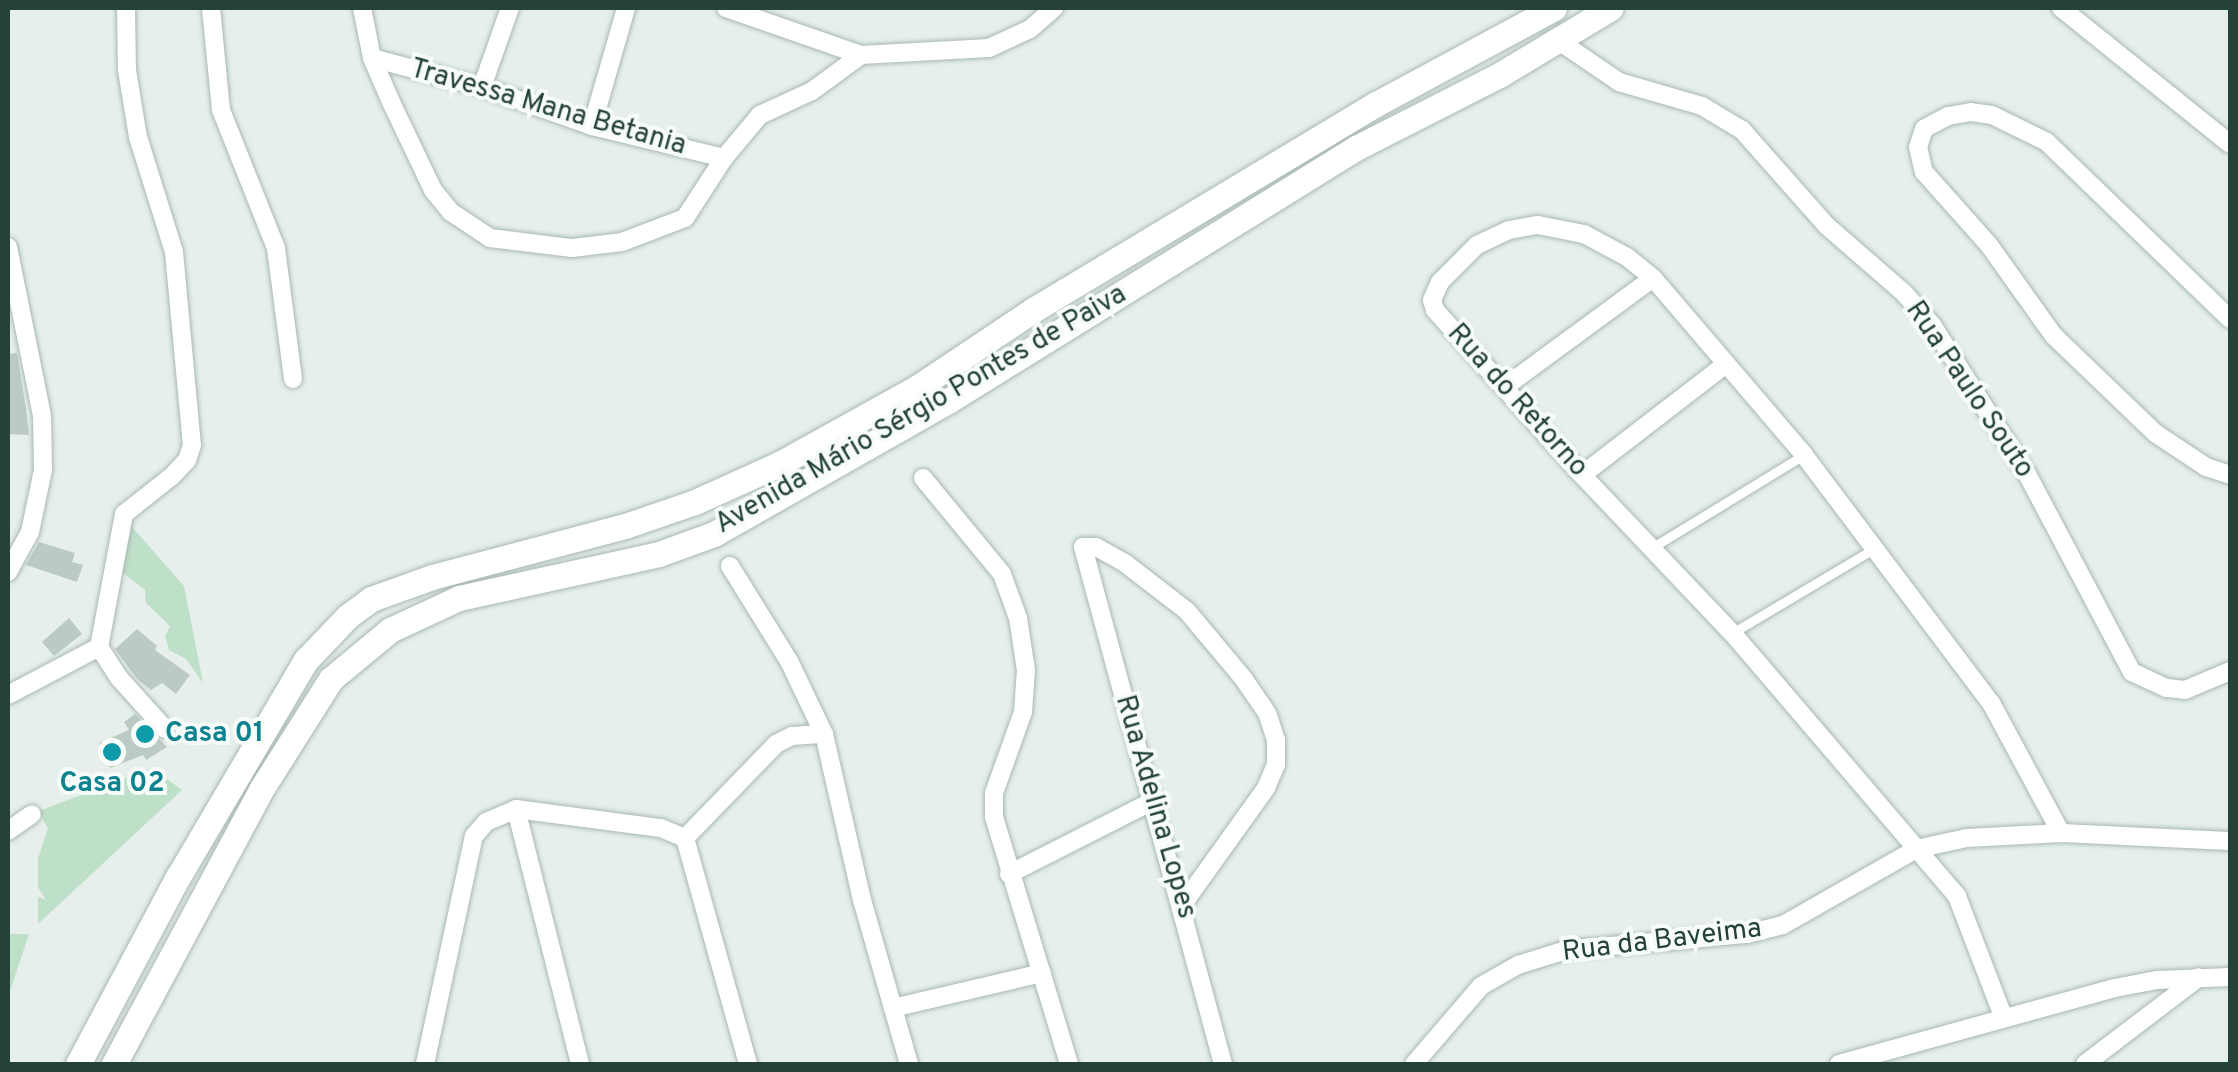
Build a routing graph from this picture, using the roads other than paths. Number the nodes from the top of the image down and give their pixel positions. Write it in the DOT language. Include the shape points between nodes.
graph roads {
  1 [pos="126,8"];
  2 [pos="211,8"];
  3 [pos="362,8"];
  4 [pos="510,8"];
  5 [pos="626,8"];
  6 [pos="726,8"];
  7 [pos="1054,8"];
  8 [pos="1554,8"];
  9 [pos="1611,8"];
  10 [pos="2061,8"];
  11 [pos="1559,41"];
  12 [pos="862,56"];
  13 [pos="372,58"];
  14 [pos="482,87"];
  15 [pos="592,126"];
  16 [pos="2230,144"];
  17 [pos="724,158"];
  18 [pos="8,248"];
  19 [pos="1653,278"];
  20 [pos="2230,319"];
  21 [pos="1726,364"];
  22 [pos="294,379"];
  23 [pos="1506,386"];
  24 [pos="1804,455"];
  25 [pos="2230,475"];
  26 [pos="1582,476"];
  27 [pos="923,478"];
  28 [pos="1652,548"];
  29 [pos="1874,548"];
  30 [pos="730,566"];
  31 [pos="8,572"];
  32 [pos="1732,632"];
  33 [pos="99,647"];
  34 [pos="2230,671"];
  35 [pos="8,695"];
  36 [pos="165,730"];
  37 [pos="824,734"];
  38 [pos="1155,800"];
  39 [pos="516,808"];
  40 [pos="32,814"];
  41 [pos="8,831"];
  42 [pos="2060,834"];
  43 [pos="685,838"];
  44 [pos="2230,841"];
  45 [pos="1916,849"];
  46 [pos="1009,874"];
  47 [pos="1183,904"];
  48 [pos="1042,973"];
  49 [pos="2201,976"];
  50 [pos="2230,977"];
  51 [pos="893,1008"];
  52 [pos="2003,1016"];
  53 [pos="78,1064"];
  54 [pos="114,1064"];
  55 [pos="424,1064"];
  56 [pos="580,1064"];
  57 [pos="748,1064"];
  58 [pos="909,1064"];
  59 [pos="1069,1064"];
  60 [pos="1223,1064"];
  61 [pos="1414,1064"];
  62 [pos="1839,1064"];
  63 [pos="2084,1064"];
  1 -- 33 [label="street" via="138,137 174,252 192,445 172,476 124,514"];
  2 -- 22 [label="street" via="221,110 276,248"];
  3 -- 13 [label="street"];
  4 -- 14 [label="street"];
  5 -- 15 [label="street"];
  6 -- 12 [label="street"];
  7 -- 12 [label="street" via="1030,29 989,48"];
  8 -- 53 [label="main road, Avenida Mário Sérgio Pontes de Paiva" via="1376,104 1033,310 918,387 779,464 624,526 432,577 372,599 348,616 306,660"];
  9 -- 11 [label="main road, Avenida Mário Sérgio Pontes de Paiva"];
  10 -- 16 [label="street"];
  11 -- 34 [label="street, Rua Paulo Souto" via="1620,82 1702,106 1742,130 1827,226 1904,293 1932,324 2026,474 2132,672 2185,690"];
  11 -- 54 [label="main road, Avenida Mário Sérgio Pontes de Paiva" via="1356,148 948,401 714,534 659,554 460,598 390,630 331,679 262,788"];
  12 -- 17 [label="street" via="812,92 772,106"];
  13 -- 14 [label="street, Travessa Mana Betania"];
  13 -- 17 [label="street" via="433,190 450,212 490,238 572,248 670,227 699,202"];
  14 -- 15 [label="street, Travessa Mana Betania"];
  15 -- 17 [label="street, Travessa Mana Betania"];
  18 -- 31 [label="street" via="40,400 44,470 30,532"];
  19 -- 21 [label="street, Rua do Retorno"];
  19 -- 23 [label="street"];
  19 -- 23 [label="street, Rua do Retorno" via="1569,228 1538,224 1478,246 1440,282 1432,300"];
  20 -- 25 [label="street" via="2047,142 1992,115 1948,116 1924,129 1918,147 1924,172 1989,245 2054,336 2155,433"];
  21 -- 24 [label="street, Rua do Retorno"];
  21 -- 26 [label="street"];
  23 -- 26 [label="street, Rua do Retorno"];
  24 -- 28 [label="lane"];
  24 -- 29 [label="street, Rua do Retorno"];
  26 -- 28 [label="street, Rua do Retorno"];
  27 -- 46 [label="street" via="1002,574 1018,618 1026,670 1023,712 994,793"];
  28 -- 32 [label="street, Rua do Retorno"];
  29 -- 32 [label="lane"];
  29 -- 42 [label="street, Rua do Retorno" via="1991,703"];
  30 -- 37 [label="street" via="789,661"];
  32 -- 45 [label="street, Rua do Retorno"];
  33 -- 35 [label="street"];
  33 -- 36 [label="street"];
  37 -- 43 [label="street" via="776,744"];
  37 -- 51 [label="street"];
  38 -- 46 [label="street"];
  38 -- 47 [label="street, Rua Adelina Lopes"];
  38 -- 47 [label="street, Rua Adelina Lopes" via="1082,551 1088,546 1116,558 1187,611 1267,713 1276,740 1266,788"];
  39 -- 43 [label="street" via="660,828"];
  39 -- 55 [label="street" via="500,812 474,836"];
  39 -- 56 [label="street"];
  40 -- 41 [label="street"];
  42 -- 44 [label="street, Rua da Baveima"];
  42 -- 45 [label="street, Rua da Baveima" via="1967,838"];
  43 -- 57 [label="street"];
  45 -- 52 [label="street, Rua do Retorno" via="1957,896"];
  45 -- 61 [label="street, Rua da Baveima" via="1784,925 1566,950 1518,966 1481,986"];
  46 -- 48 [label="street"];
  47 -- 60 [label="street, Rua Adelina Lopes"];
  48 -- 51 [label="street"];
  48 -- 59 [label="street"];
  49 -- 50 [label="street"];
  49 -- 52 [label="street"];
  49 -- 63 [label="street"];
  51 -- 58 [label="street"];
  52 -- 62 [label="street"];
}
